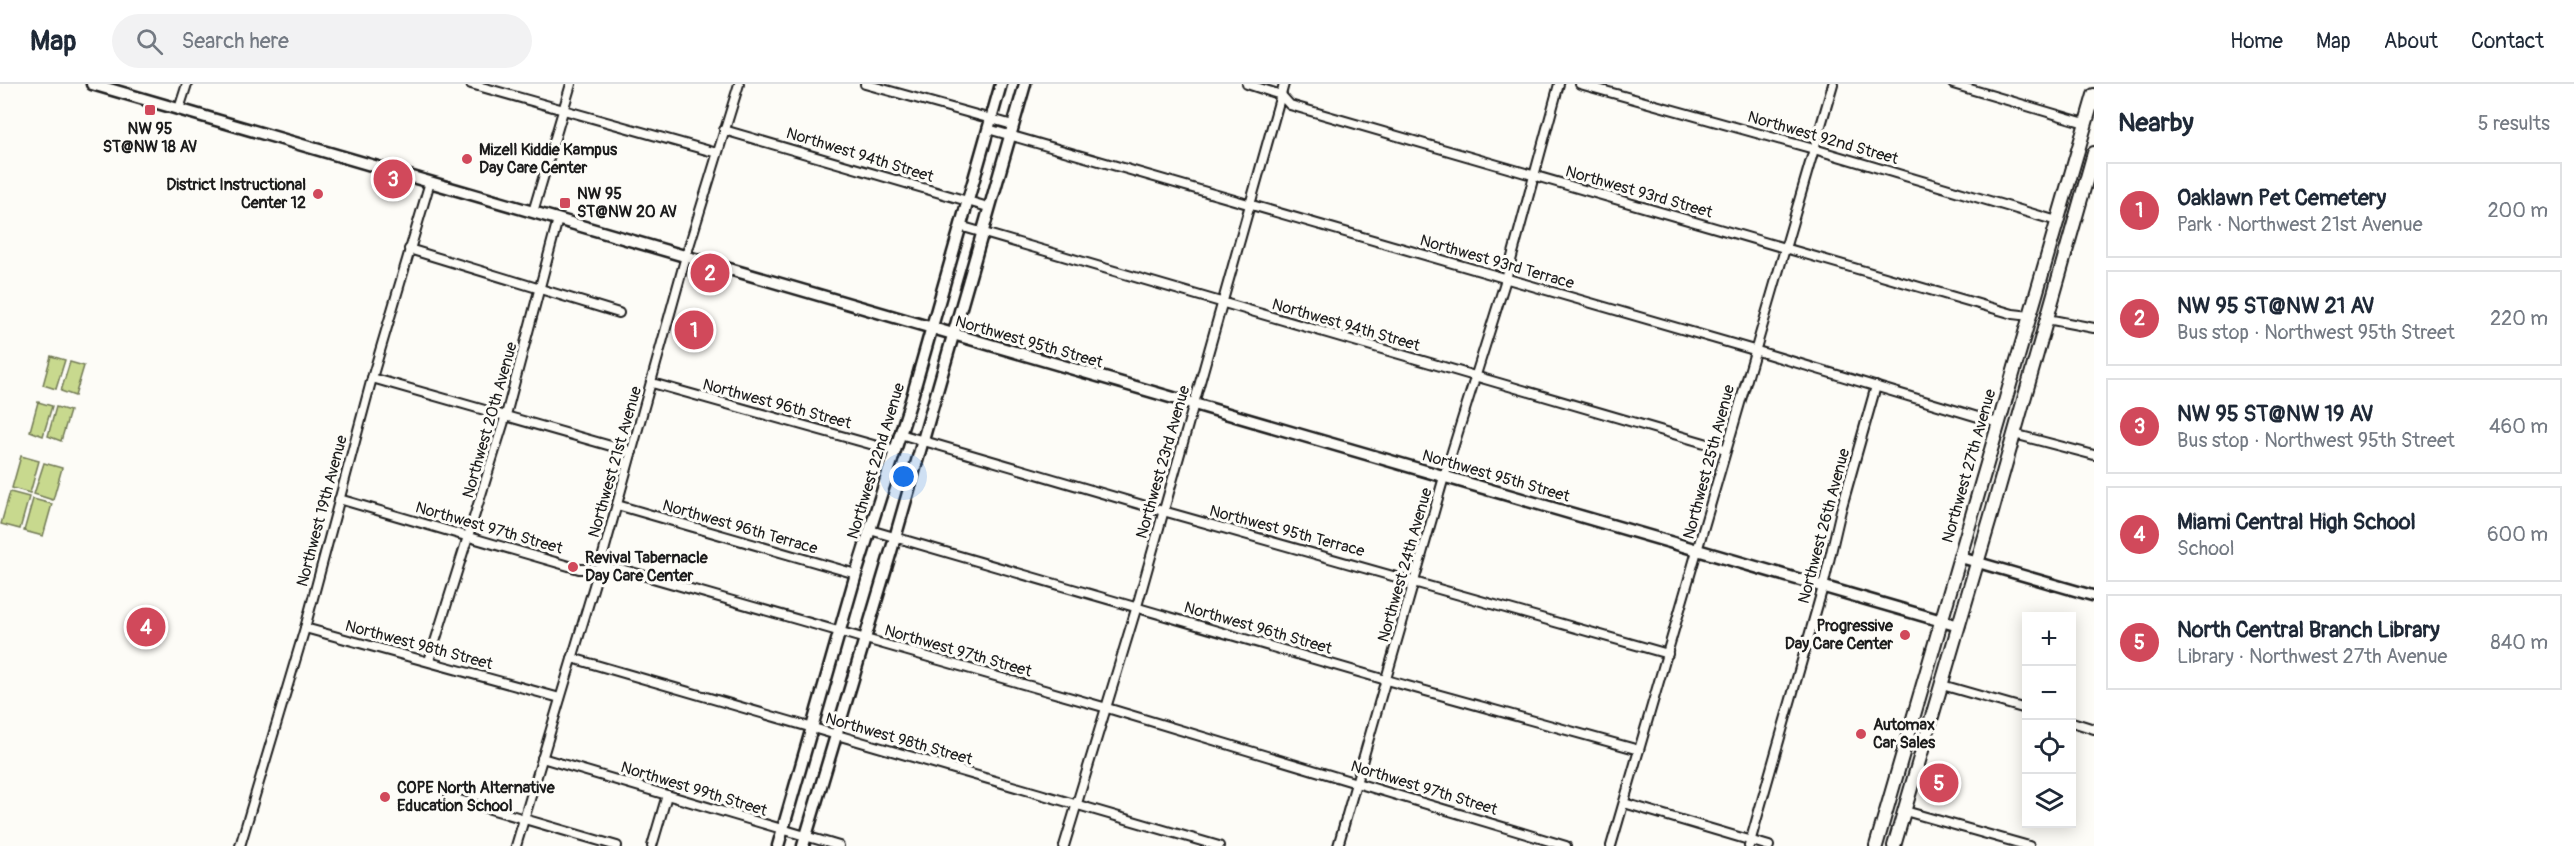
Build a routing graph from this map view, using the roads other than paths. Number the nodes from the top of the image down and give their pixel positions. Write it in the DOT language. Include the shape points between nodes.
graph roads {
  1 [pos="92,84"];
  2 [pos="187,84"];
  3 [pos="471,84"];
  4 [pos="571,84"];
  5 [pos="739,84"];
  6 [pos="865,84"];
  7 [pos="1001,84"];
  8 [pos="1025,84"];
  9 [pos="1247,84"];
  10 [pos="1284,84"];
  11 [pos="1559,84"];
  12 [pos="1580,84"];
  13 [pos="1833,84"];
  14 [pos="1953,84"];
  15 [pos="1281,95"];
  16 [pos="2094,95"];
  17 [pos="179,109"];
  18 [pos="563,111"];
  19 [pos="2085,123"];
  20 [pos="990,124"];
  21 [pos="724,130"];
  22 [pos="1011,130"];
  23 [pos="1814,149"];
  24 [pos="717,153"];
  25 [pos="2094,153"];
  26 [pos="1534,176"];
  27 [pos="430,182"];
  28 [pos="967,201"];
  29 [pos="1251,206"];
  30 [pos="988,207"];
  31 [pos="533,212"];
  32 [pos="2076,216"];
  33 [pos="558,219"];
  34 [pos="2057,221"];
  35 [pos="960,226"];
  36 [pos="981,232"];
  37 [pos="1785,247"];
  38 [pos="409,249"];
  39 [pos="686,256"];
  40 [pos="1506,279"];
  41 [pos="539,289"];
  42 [pos="1222,303"];
  43 [pos="619,313"];
  44 [pos="2030,316"];
  45 [pos="2047,318"];
  46 [pos="2094,328"];
  47 [pos="930,329"];
  48 [pos="952,336"];
  49 [pos="1754,350"];
  50 [pos="2019,350"];
  51 [pos="1476,377"];
  52 [pos="372,378"];
  53 [pos="652,383"];
  54 [pos="1876,386"];
  55 [pos="1193,404"];
  56 [pos="506,415"];
  57 [pos="1998,423"];
  58 [pos="900,434"];
  59 [pos="2014,434"];
  60 [pos="923,439"];
  61 [pos="1725,449"];
  62 [pos="895,451"];
  63 [pos="1991,451"];
  64 [pos="632,452"];
  65 [pos="2094,455"];
  66 [pos="1444,477"];
  67 [pos="339,499"];
  68 [pos="617,505"];
  69 [pos="1163,511"];
  70 [pos="870,530"];
  71 [pos="470,536"];
  72 [pos="895,537"];
  73 [pos="1699,551"];
  74 [pos="1959,557"];
  75 [pos="1978,563"];
  76 [pos="599,569"];
  77 [pos="856,574"];
  78 [pos="1414,580"];
  79 [pos="1823,587"];
  80 [pos="2094,596"];
  81 [pos="1137,606"];
  82 [pos="1940,622"];
  83 [pos="1959,626"];
  84 [pos="305,628"];
  85 [pos="840,632"];
  86 [pos="864,638"];
  87 [pos="1668,654"];
  88 [pos="572,658"];
  89 [pos="429,661"];
  90 [pos="1386,680"];
  91 [pos="1942,685"];
  92 [pos="560,698"];
  93 [pos="1107,708"];
  94 [pos="2022,708"];
  95 [pos="2076,723"];
  96 [pos="812,728"];
  97 [pos="2094,729"];
  98 [pos="836,735"];
  99 [pos="1639,750"];
  100 [pos="542,758"];
  101 [pos="1357,782"];
  102 [pos="667,795"];
  103 [pos="449,797"];
  104 [pos="1624,803"];
  105 [pos="1075,804"];
  106 [pos="1905,811"];
  107 [pos="524,819"];
  108 [pos="782,829"];
  109 [pos="804,841"];
  110 [pos="1750,843"];
  111 [pos="240,846"];
  112 [pos="516,846"];
  113 [pos="616,846"];
  114 [pos="652,846"];
  115 [pos="778,846"];
  116 [pos="838,846"];
  117 [pos="1064,846"];
  118 [pos="1219,846"];
  119 [pos="1338,846"];
  120 [pos="1566,846"];
  121 [pos="1611,846"];
  122 [pos="1770,846"];
  123 [pos="1876,846"];
  124 [pos="1894,846"];
  125 [pos="2029,846"];
  1 -- 17 [label="main road, Northwest 95th Street"];
  2 -- 17 [label="street"];
  3 -- 18 [label="street"];
  4 -- 18 [label="street"];
  5 -- 21 [label="street, Northwest 21st Avenue"];
  6 -- 20 [label="street, Northwest 93rd Terrace"];
  7 -- 20 [label="main road, Northwest 22nd Avenue"];
  8 -- 22 [label="main road"];
  9 -- 15 [label="street, Northwest 93rd Street"];
  10 -- 15 [label="street, Northwest 23rd Avenue"];
  11 -- 26 [label="street, Northwest 24th Avenue"];
  12 -- 23 [label="street, Northwest 92nd Street"];
  13 -- 23 [label="street, Northwest 25th Avenue"];
  14 -- 19 [label="street"];
  15 -- 26 [label="street, Northwest 93rd Street" via="1290,105"];
  15 -- 29 [label="street, Northwest 23rd Avenue"];
  16 -- 19 [label="main road, Northwest 27th Avenue"];
  17 -- 27 [label="main road, Northwest 95th Street"];
  18 -- 24 [label="street"];
  18 -- 31 [label="street"];
  19 -- 34 [label="main road, Northwest 27th Avenue"];
  20 -- 22 [label="street, Northwest 93rd Terrace"];
  20 -- 28 [label="main road, Northwest 22nd Avenue"];
  21 -- 24 [label="street, Northwest 21st Avenue"];
  21 -- 28 [label="street, Northwest 94th Street"];
  22 -- 29 [label="street, Northwest 93rd Terrace"];
  22 -- 30 [label="main road"];
  23 -- 34 [label="street, Northwest 92nd Street"];
  23 -- 37 [label="street, Northwest 25th Avenue"];
  24 -- 39 [label="street, Northwest 21st Avenue"];
  25 -- 32 [label="main road"];
  26 -- 37 [label="street, Northwest 93rd Street"];
  26 -- 40 [label="street, Northwest 24th Avenue"];
  27 -- 31 [label="main road, Northwest 95th Street"];
  27 -- 38 [label="street, Northwest 19th Avenue"];
  28 -- 30 [label="street, Northwest 94th Street"];
  28 -- 35 [label="main road, Northwest 22nd Avenue"];
  29 -- 40 [label="street, Northwest 93rd Terrace"];
  29 -- 42 [label="street, Northwest 23rd Avenue"];
  30 -- 36 [label="main road"];
  31 -- 33 [label="main road, Northwest 95th Street"];
  32 -- 34 [label="main road"];
  32 -- 45 [label="main road"];
  33 -- 39 [label="main road, Northwest 95th Street"];
  33 -- 41 [label="street, Northwest 20th Avenue"];
  34 -- 44 [label="main road, Northwest 27th Avenue"];
  34 -- 45 [label="main road" via="2062,244 2045,300"];
  35 -- 36 [label="street, Northwest 94th Street"];
  35 -- 47 [label="main road, Northwest 22nd Avenue"];
  36 -- 42 [label="street, Northwest 94th Street"];
  36 -- 48 [label="main road"];
  37 -- 44 [label="street, Northwest 93rd Street"];
  37 -- 49 [label="street, Northwest 25th Avenue"];
  38 -- 41 [label="street"];
  38 -- 52 [label="street, Northwest 19th Avenue"];
  39 -- 47 [label="main road, Northwest 95th Street"];
  39 -- 53 [label="street, Northwest 21st Avenue"];
  40 -- 49 [label="street, Northwest 93rd Terrace"];
  40 -- 51 [label="street, Northwest 24th Avenue"];
  41 -- 43 [label="street"];
  41 -- 56 [label="street, Northwest 20th Avenue"];
  42 -- 51 [label="street, Northwest 94th Street"];
  42 -- 55 [label="street, Northwest 23rd Avenue"];
  44 -- 50 [label="main road, Northwest 27th Avenue"];
  45 -- 46 [label="street"];
  45 -- 59 [label="main road"];
  47 -- 48 [label="main road, Northwest 95th Street"];
  47 -- 58 [label="main road, Northwest 22nd Avenue"];
  48 -- 55 [label="main road, Northwest 95th Street"];
  48 -- 60 [label="main road"];
  49 -- 54 [label="street, Northwest 93rd Terrace"];
  49 -- 61 [label="street, Northwest 25th Avenue"];
  50 -- 57 [label="main road, Northwest 27th Avenue"];
  50 -- 59 [label="main road" via="2024,361 2009,412"];
  51 -- 61 [label="street, Northwest 94th Street"];
  51 -- 66 [label="street, Northwest 24th Avenue"];
  52 -- 56 [label="street"];
  52 -- 67 [label="street, Northwest 19th Avenue"];
  53 -- 62 [label="street, Northwest 96th Street"];
  53 -- 64 [label="street, Northwest 21st Avenue"];
  54 -- 57 [label="street, Northwest 93rd Terrace"];
  54 -- 79 [label="street, Northwest 26th Avenue"];
  55 -- 66 [label="main road, Northwest 95th Street"];
  55 -- 69 [label="street, Northwest 23rd Avenue"];
  56 -- 64 [label="street"];
  56 -- 71 [label="street, Northwest 20th Avenue"];
  57 -- 63 [label="main road, Northwest 27th Avenue"];
  58 -- 60 [label="street, Northwest 95th Terrace"];
  58 -- 62 [label="main road, Northwest 22nd Avenue"];
  59 -- 63 [label="main road"];
  59 -- 65 [label="street"];
  59 -- 75 [label="main road"];
  60 -- 69 [label="street, Northwest 95th Terrace"];
  60 -- 72 [label="main road"];
  61 -- 73 [label="street, Northwest 25th Avenue"];
  62 -- 70 [label="main road, Northwest 22nd Avenue"];
  63 -- 74 [label="main road, Northwest 27th Avenue"];
  64 -- 68 [label="street, Northwest 21st Avenue"];
  66 -- 73 [label="main road, Northwest 95th Street"];
  66 -- 78 [label="street, Northwest 24th Avenue"];
  67 -- 71 [label="street, Northwest 97th Street"];
  67 -- 84 [label="street, Northwest 19th Avenue"];
  68 -- 76 [label="street, Northwest 21st Avenue"];
  68 -- 77 [label="street, Northwest 96th Terrace"];
  69 -- 78 [label="street, Northwest 95th Terrace"];
  69 -- 81 [label="street, Northwest 23rd Avenue"];
  70 -- 72 [label="street, Northwest 96th Street"];
  70 -- 77 [label="main road, Northwest 22nd Avenue"];
  71 -- 76 [label="street, Northwest 97th Street" via="579,569"];
  71 -- 89 [label="street, Northwest 20th Avenue"];
  72 -- 81 [label="street, Northwest 96th Street"];
  72 -- 86 [label="main road"];
  73 -- 79 [label="main road, Northwest 95th Street"];
  73 -- 87 [label="street, Northwest 25th Avenue"];
  74 -- 75 [label="street"];
  74 -- 82 [label="main road, Northwest 27th Avenue"];
  75 -- 80 [label="street"];
  75 -- 83 [label="main road"];
  76 -- 85 [label="street, Northwest 97th Street" via="621,569"];
  76 -- 88 [label="street, Northwest 21st Avenue"];
  77 -- 85 [label="main road, Northwest 22nd Avenue"];
  78 -- 87 [label="street, Northwest 95th Terrace"];
  78 -- 90 [label="street, Northwest 24th Avenue"];
  79 -- 82 [label="main road, Northwest 95th Street"];
  79 -- 110 [label="street, Northwest 26th Avenue"];
  81 -- 90 [label="street, Northwest 96th Street"];
  81 -- 93 [label="street, Northwest 23rd Avenue"];
  82 -- 83 [label="main road, Northwest 95th Street"];
  82 -- 123 [label="main road, Northwest 27th Avenue"];
  83 -- 91 [label="main road"];
  84 -- 89 [label="street, Northwest 98th Street"];
  84 -- 111 [label="street, Northwest 19th Avenue"];
  85 -- 86 [label="street, Northwest 97th Street"];
  85 -- 96 [label="main road, Northwest 22nd Avenue"];
  86 -- 93 [label="street, Northwest 97th Street"];
  86 -- 98 [label="main road"];
  87 -- 99 [label="street, Northwest 25th Avenue"];
  88 -- 92 [label="street, Northwest 21st Avenue"];
  88 -- 96 [label="street, Northwest 98th Street"];
  89 -- 92 [label="street, Northwest 98th Street"];
  90 -- 99 [label="street, Northwest 96th Street"];
  90 -- 101 [label="street, Northwest 24th Avenue"];
  91 -- 94 [label="street"];
  91 -- 106 [label="main road"];
  92 -- 100 [label="street, Northwest 21st Avenue"];
  93 -- 101 [label="street, Northwest 97th Street"];
  93 -- 105 [label="street, Northwest 23rd Avenue"];
  95 -- 97 [label="street"];
  96 -- 98 [label="street, Northwest 98th Street"];
  96 -- 108 [label="main road, Northwest 22nd Avenue"];
  98 -- 105 [label="street, Northwest 98th Street"];
  98 -- 109 [label="main road"];
  99 -- 104 [label="street, Northwest 25th Avenue"];
  100 -- 102 [label="street, Northwest 99th Street"];
  100 -- 107 [label="street, Northwest 21st Avenue"];
  101 -- 119 [label="street, Northwest 24th Avenue"];
  101 -- 120 [label="street, Northwest 97th Street"];
  102 -- 108 [label="street, Northwest 99th Street"];
  102 -- 114 [label="street"];
  103 -- 107 [label="street"];
  104 -- 110 [label="street"];
  104 -- 121 [label="street, Northwest 25th Avenue"];
  105 -- 117 [label="street, Northwest 23rd Avenue"];
  105 -- 118 [label="street, Northwest 98th Street"];
  106 -- 124 [label="main road"];
  106 -- 125 [label="street"];
  107 -- 112 [label="street, Northwest 21st Avenue"];
  107 -- 113 [label="street"];
  108 -- 109 [label="street, Northwest 99th Street"];
  108 -- 115 [label="main road, Northwest 22nd Avenue"];
  109 -- 116 [label="street, Northwest 99th Street"];
  110 -- 122 [label="street"];
}
